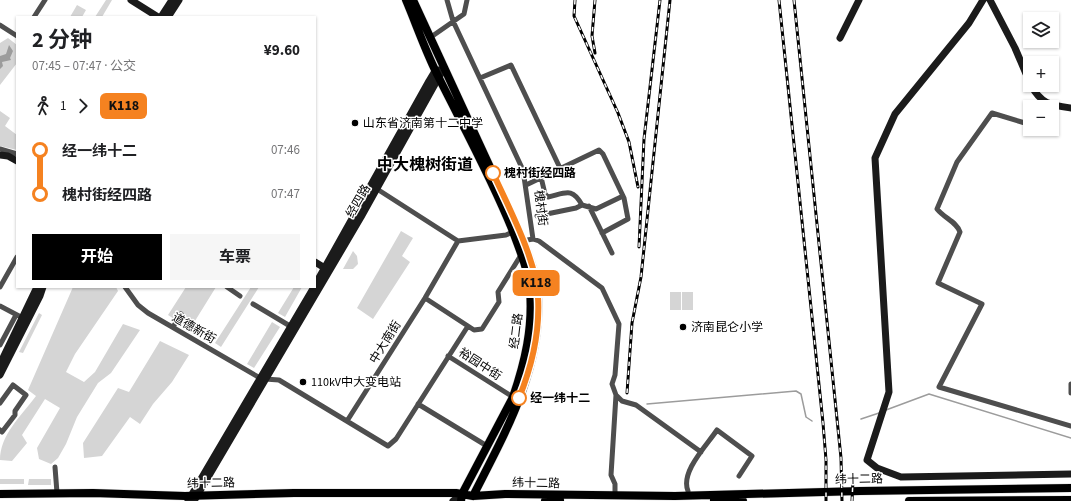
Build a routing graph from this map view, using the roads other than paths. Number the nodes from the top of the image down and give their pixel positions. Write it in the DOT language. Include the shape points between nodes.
graph roads {
  1 [pos="44,0"];
  2 [pos="131,0"];
  3 [pos="172,0"];
  4 [pos="179,0"];
  5 [pos="406,0"];
  6 [pos="413,0"];
  7 [pos="448,0"];
  8 [pos="467,0"];
  9 [pos="859,0"];
  10 [pos="983,0"];
  11 [pos="990,0"];
  12 [pos="35,16"];
  13 [pos="158,16"];
  14 [pos="161,16"];
  15 [pos="169,16"];
  16 [pos="453,20"];
  17 [pos="0,25"];
  18 [pos="16,35"];
  19 [pos="431,37"];
  20 [pos="840,38"];
  21 [pos="1023,67"];
  22 [pos="444,68"];
  23 [pos="437,74"];
  24 [pos="480,78"];
  25 [pos="1035,92"];
  26 [pos="1071,108"];
  27 [pos="1023,122"];
  28 [pos="0,149"];
  29 [pos="16,154"];
  30 [pos="0,155"];
  31 [pos="16,160"];
  32 [pos="560,168"];
  33 [pos="541,177"];
  34 [pos="526,184"];
  35 [pos="377,189"];
  36 [pos="623,196"];
  37 [pos="582,205"];
  38 [pos="589,206"];
  39 [pos="537,216"];
  40 [pos="513,232"];
  41 [pos="602,232"];
  42 [pos="533,239"];
  43 [pos="458,241"];
  44 [pos="522,241"];
  45 [pos="612,253"];
  46 [pos="521,255"];
  47 [pos="16,259"];
  48 [pos="316,263"];
  49 [pos="327,269"];
  50 [pos="316,283"];
  51 [pos="0,286"];
  52 [pos="37,288"];
  53 [pos="42,288"];
  54 [pos="126,288"];
  55 [pos="228,288"];
  56 [pos="313,288"];
  57 [pos="316,288"];
  58 [pos="316,288"];
  59 [pos="240,296"];
  60 [pos="425,298"];
  61 [pos="252,304"];
  62 [pos="0,306"];
  63 [pos="181,314"];
  64 [pos="16,315"];
  65 [pos="24,318"];
  66 [pos="290,326"];
  67 [pos="468,326"];
  68 [pos="173,327"];
  69 [pos="0,346"];
  70 [pos="448,356"];
  71 [pos="0,364"];
  72 [pos="0,375"];
  73 [pos="263,378"];
  74 [pos="1071,384"];
  75 [pos="1071,393"];
  76 [pos="616,395"];
  77 [pos="513,397"];
  78 [pos="0,403"];
  79 [pos="418,404"];
  80 [pos="348,421"];
  81 [pos="1071,426"];
  82 [pos="0,430"];
  83 [pos="487,446"];
  84 [pos="701,452"];
  85 [pos="55,467"];
  86 [pos="1071,474"];
  87 [pos="739,476"];
  88 [pos="1071,488"];
  89 [pos="688,491"];
  90 [pos="57,493"];
  91 [pos="0,494"];
  92 [pos="615,496"];
  93 [pos="192,498"];
  94 [pos="467,498"];
  95 [pos="1071,500"];
  96 [pos="453,501"];
  97 [pos="551,501"];
  98 [pos="744,501"];
  99 [pos="909,501"];
  1 -- 12 [label="street"];
  2 -- 13 [label="main road"];
  3 -- 14 [label="main road"];
  4 -- 15 [label="main road"];
  5 -- 23 [label="main road"];
  6 -- 19 [label="main road"];
  7 -- 16 [label="street, 槐村街"];
  8 -- 16 [label="street" via="464,14"];
  9 -- 20 [label="main road"];
  10 -- 86 [label="main road" via="969,23 895,114 875,158 889,392 867,460 877,468 901,477"];
  11 -- 21 [label="main road"];
  16 -- 19 [label="street"];
  16 -- 24 [label="street, 槐村街"];
  17 -- 18 [label="street"];
  19 -- 22 [label="main road"];
  22 -- 23 [label="main road"];
  22 -- 44 [label="main road, 经二路"];
  23 -- 35 [label="main road, 经四路"];
  23 -- 40 [label="main road, 经二路"];
  23 -- 49 [label="main road, 经四路"];
  24 -- 32 [label="street" via="512,65"];
  24 -- 34 [label="street, 槐村街" via="523,170"];
  25 -- 26 [label="main road" via="1045,103"];
  27 -- 81 [label="street" via="992,113 957,162 937,209 960,232 938,283 982,304 939,387"];
  28 -- 29 [label="street"];
  30 -- 31 [label="main road"];
  32 -- 33 [label="street"];
  32 -- 36 [label="street" via="600,150"];
  33 -- 34 [label="street"];
  33 -- 37 [label="street" via="548,197 569,192 577,196"];
  34 -- 42 [label="street, 槐村街"];
  35 -- 43 [label="street"];
  35 -- 49 [label="main road, 经四路"];
  36 -- 38 [label="street" via="596,209"];
  36 -- 41 [label="street" via="628,219"];
  37 -- 38 [label="street"];
  37 -- 39 [label="street"];
  38 -- 41 [label="street"];
  40 -- 43 [label="street"];
  40 -- 46 [label="main road, 经二路"];
  41 -- 45 [label="street"];
  42 -- 44 [label="street, 槐村街"];
  42 -- 76 [label="street" via="602,288 619,324 612,384"];
  43 -- 60 [label="street, 中大南街"];
  44 -- 94 [label="main road, 经二路" via="537,287 537,334 527,378 509,425"];
  46 -- 67 [label="street" via="498,292 499,302 482,329 474,330"];
  46 -- 77 [label="main road, 经二路" via="530,289 531,319 529,341"];
  47 -- 51 [label="street"];
  48 -- 49 [label="main road"];
  49 -- 50 [label="main road, 经四路"];
  49 -- 58 [label="main road, 经四路"];
  52 -- 65 [label="main road"];
  53 -- 72 [label="main road"];
  54 -- 68 [label="street, 道德新街" via="138,305"];
  55 -- 59 [label="street"];
  56 -- 66 [label="main road, 经四路"];
  57 -- 73 [label="main road, 经四路"];
  60 -- 67 [label="street"];
  60 -- 80 [label="street, 中大南街"];
  61 -- 66 [label="street"];
  62 -- 64 [label="street"];
  63 -- 68 [label="street"];
  64 -- 65 [label="street"];
  64 -- 69 [label="street"];
  65 -- 71 [label="main road"];
  66 -- 73 [label="main road, 经四路"];
  67 -- 70 [label="street, 裕园中街"];
  68 -- 73 [label="street, 道德新街"];
  70 -- 77 [label="street, 裕园中街"];
  70 -- 79 [label="street"];
  73 -- 80 [label="street" via="279,380"];
  73 -- 93 [label="main road, 经四路"];
  74 -- 75 [label="street"];
  76 -- 84 [label="street" via="622,401 636,405"];
  76 -- 92 [label="street" via="611,475 615,484"];
  77 -- 83 [label="main road, 经二路"];
  78 -- 82 [label="street" via="13,385 26,395 15,415 2,432"];
  79 -- 80 [label="street" via="396,439 388,446"];
  79 -- 83 [label="street"];
  83 -- 94 [label="main road, 经二路"];
  84 -- 87 [label="street" via="717,430 752,456"];
  84 -- 89 [label="street" via="687,474"];
  85 -- 90 [label="street"];
  88 -- 92 [label="main road, 纬十二路"];
  90 -- 91 [label="main road, 纬十二路"];
  90 -- 93 [label="main road, 纬十二路"];
  92 -- 94 [label="main road, 纬十二路" via="504,494"];
  93 -- 94 [label="main road, 纬十二路" via="294,493"];
  94 -- 96 [label="main road, 经二路"];
  95 -- 99 [label="main road"];
  97 -- 98 [label="main road, 纬十二路"];
}
